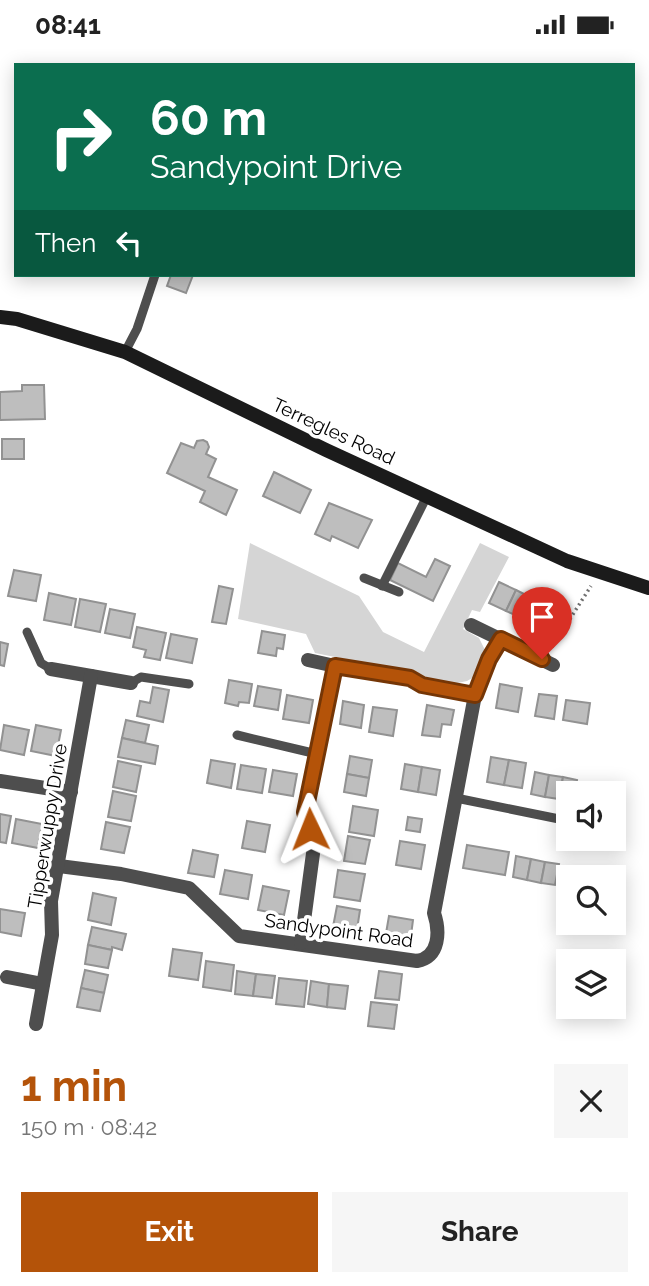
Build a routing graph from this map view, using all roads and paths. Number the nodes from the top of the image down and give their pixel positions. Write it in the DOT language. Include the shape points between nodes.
graph roads {
  1 [pos="154,277"];
  2 [pos="0,317"];
  3 [pos="125,352"];
  4 [pos="427,496"];
  5 [pos="599,572"];
  6 [pos="364,578"];
  7 [pos="382,586"];
  8 [pos="649,589"];
  9 [pos="399,592"];
  10 [pos="471,625"];
  11 [pos="27,632"];
  12 [pos="501,639"];
  13 [pos="308,660"];
  14 [pos="548,662"];
  15 [pos="335,666"];
  16 [pos="51,669"];
  17 [pos="91,676"];
  18 [pos="131,683"];
  19 [pos="189,684"];
  20 [pos="475,695"];
  21 [pos="237,735"];
  22 [pos="317,754"];
  23 [pos="0,781"];
  24 [pos="71,792"];
  25 [pos="456,798"];
  26 [pos="556,818"];
  27 [pos="59,866"];
  28 [pos="301,943"];
  29 [pos="4,975"];
  30 [pos="43,984"];
  31 [pos="36,1024"];
  1 -- 3 [label="lane"];
  2 -- 3 [label="street, Terregles Road"];
  3 -- 4 [label="street, Terregles Road"];
  4 -- 5 [label="street, Terregles Road"];
  4 -- 7 [label="lane"];
  5 -- 8 [label="street, Terregles Road"];
  5 -- 14 [label="path"];
  6 -- 7 [label="lane"];
  7 -- 9 [label="lane"];
  10 -- 12 [label="street"];
  11 -- 16 [label="lane" via="41,663"];
  12 -- 14 [label="street"];
  12 -- 20 [label="street, Sandypoint Road"];
  13 -- 15 [label="street"];
  15 -- 20 [label="street"];
  15 -- 22 [label="street"];
  16 -- 17 [label="street"];
  17 -- 18 [label="street"];
  17 -- 24 [label="street, Tipperwuppy Drive"];
  18 -- 19 [label="lane" via="141,677"];
  20 -- 25 [label="street, Sandypoint Road"];
  21 -- 22 [label="lane"];
  22 -- 28 [label="street" via="305,812 314,846"];
  23 -- 24 [label="street"];
  24 -- 27 [label="street, Tipperwuppy Drive"];
  25 -- 26 [label="lane"];
  25 -- 28 [label="street, Sandypoint Road" via="434,913 438,926 435,951 426,960"];
  27 -- 28 [label="street, Sandypoint Road" via="189,888 239,936"];
  27 -- 30 [label="street, Tipperwuppy Drive"];
  29 -- 30 [label="street"];
  30 -- 31 [label="street, Tipperwuppy Drive"];
}
